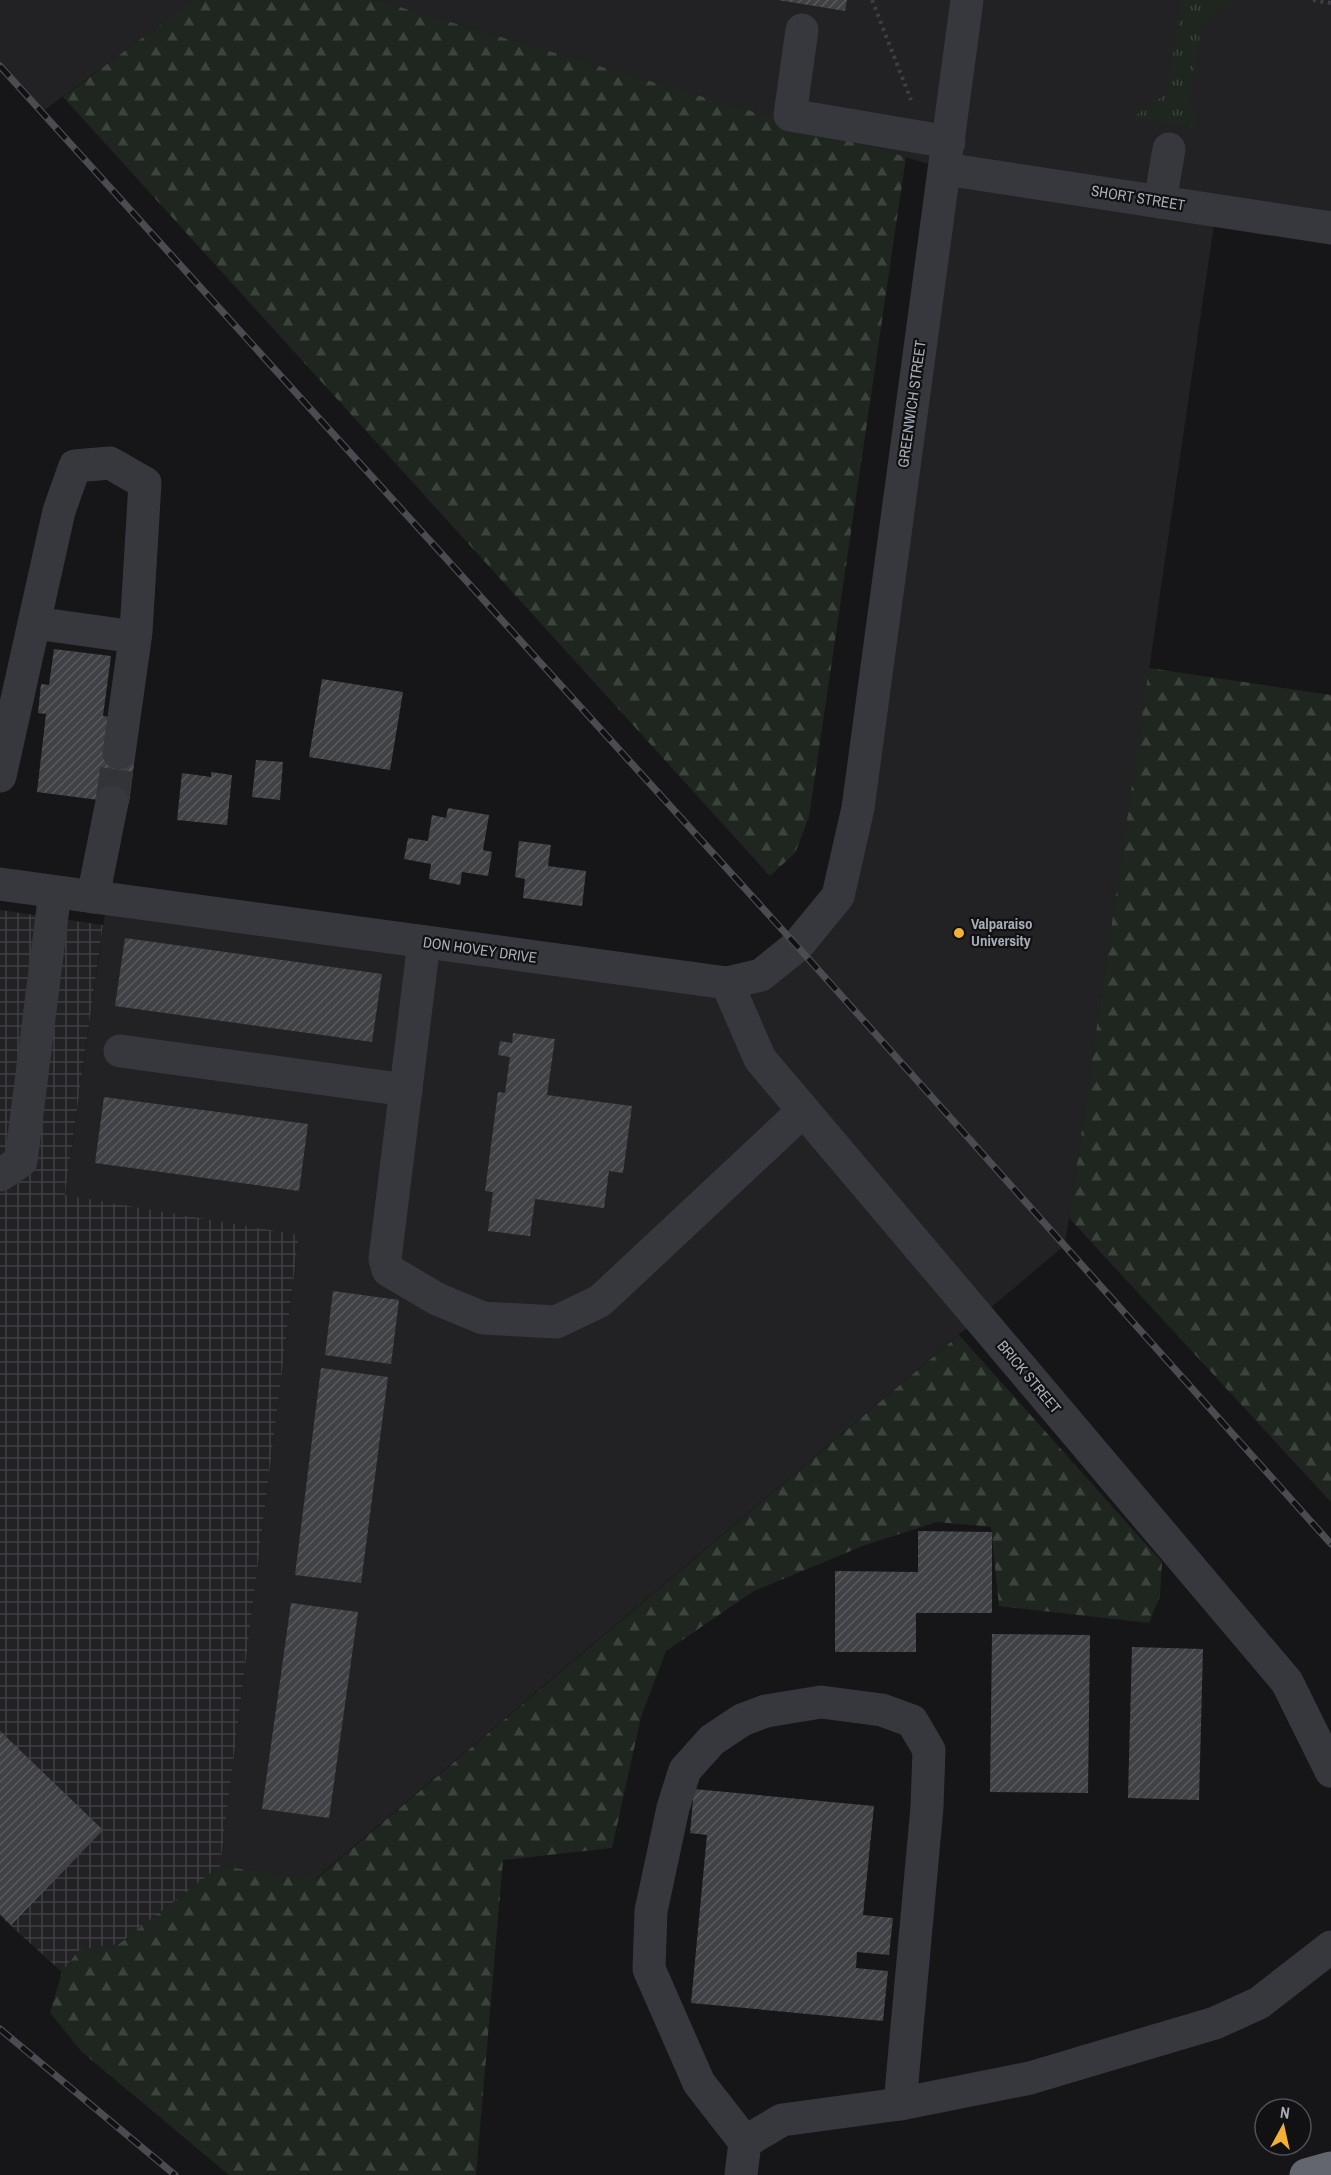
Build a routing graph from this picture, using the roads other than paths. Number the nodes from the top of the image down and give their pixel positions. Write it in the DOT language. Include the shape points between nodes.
graph roads {
  1 [pos="967,0"];
  2 [pos="802,30"];
  3 [pos="1169,148"];
  4 [pos="947,155"];
  5 [pos="1160,202"];
  6 [pos="1331,228"];
  7 [pos="35,623"];
  8 [pos="135,637"];
  9 [pos="119,753"];
  10 [pos="0,776"];
  11 [pos="112,802"];
  12 [pos="858,808"];
  13 [pos="0,884"];
  14 [pos="55,892"];
  15 [pos="93,897"];
  16 [pos="424,942"];
  17 [pos="727,983"];
  18 [pos="120,1051"];
  19 [pos="406,1090"];
  20 [pos="803,1111"];
  21 [pos="0,1175"];
  22 [pos="1331,1771"];
  23 [pos="1331,1947"];
  24 [pos="900,2104"];
  25 [pos="745,2142"];
  26 [pos="1331,2168"];
  27 [pos="741,2175"];
  28 [pos="1306,2175"];
  1 -- 4 [label="street, GREENWICH STREET"];
  2 -- 4 [label="street, SHORT STREET" via="790,115"];
  3 -- 5 [label="street"];
  4 -- 5 [label="street, SHORT STREET"];
  4 -- 12 [label="street, GREENWICH STREET"];
  5 -- 6 [label="street, SHORT STREET"];
  7 -- 8 [label="street"];
  7 -- 8 [label="street" via="59,511 75,466 110,463 145,483"];
  7 -- 10 [label="street"];
  8 -- 9 [label="street"];
  11 -- 15 [label="street"];
  12 -- 17 [label="street, DON HOVEY DRIVE" via="838,896 797,946 761,975"];
  13 -- 14 [label="street, DON HOVEY DRIVE"];
  14 -- 15 [label="street, DON HOVEY DRIVE"];
  14 -- 21 [label="street" via="21,1161"];
  15 -- 16 [label="street, DON HOVEY DRIVE"];
  16 -- 17 [label="street, DON HOVEY DRIVE"];
  16 -- 19 [label="street"];
  17 -- 20 [label="street, BRICK STREET" via="760,1059"];
  18 -- 19 [label="street"];
  19 -- 20 [label="street" via="385,1259 388,1270 437,1299 493,1319 556,1322 600,1301"];
  20 -- 22 [label="street, BRICK STREET" via="1287,1682"];
  23 -- 24 [label="street" via="1259,2003 1215,2022 1030,2078"];
  24 -- 25 [label="street" via="782,2120"];
  24 -- 25 [label="street" via="929,1749 912,1721 882,1710 820,1702 766,1711 742,1720 712,1740 685,1770 651,1911 649,1969 699,2083"];
  25 -- 27 [label="street"];
  26 -- 28 [label="highway"];
}
